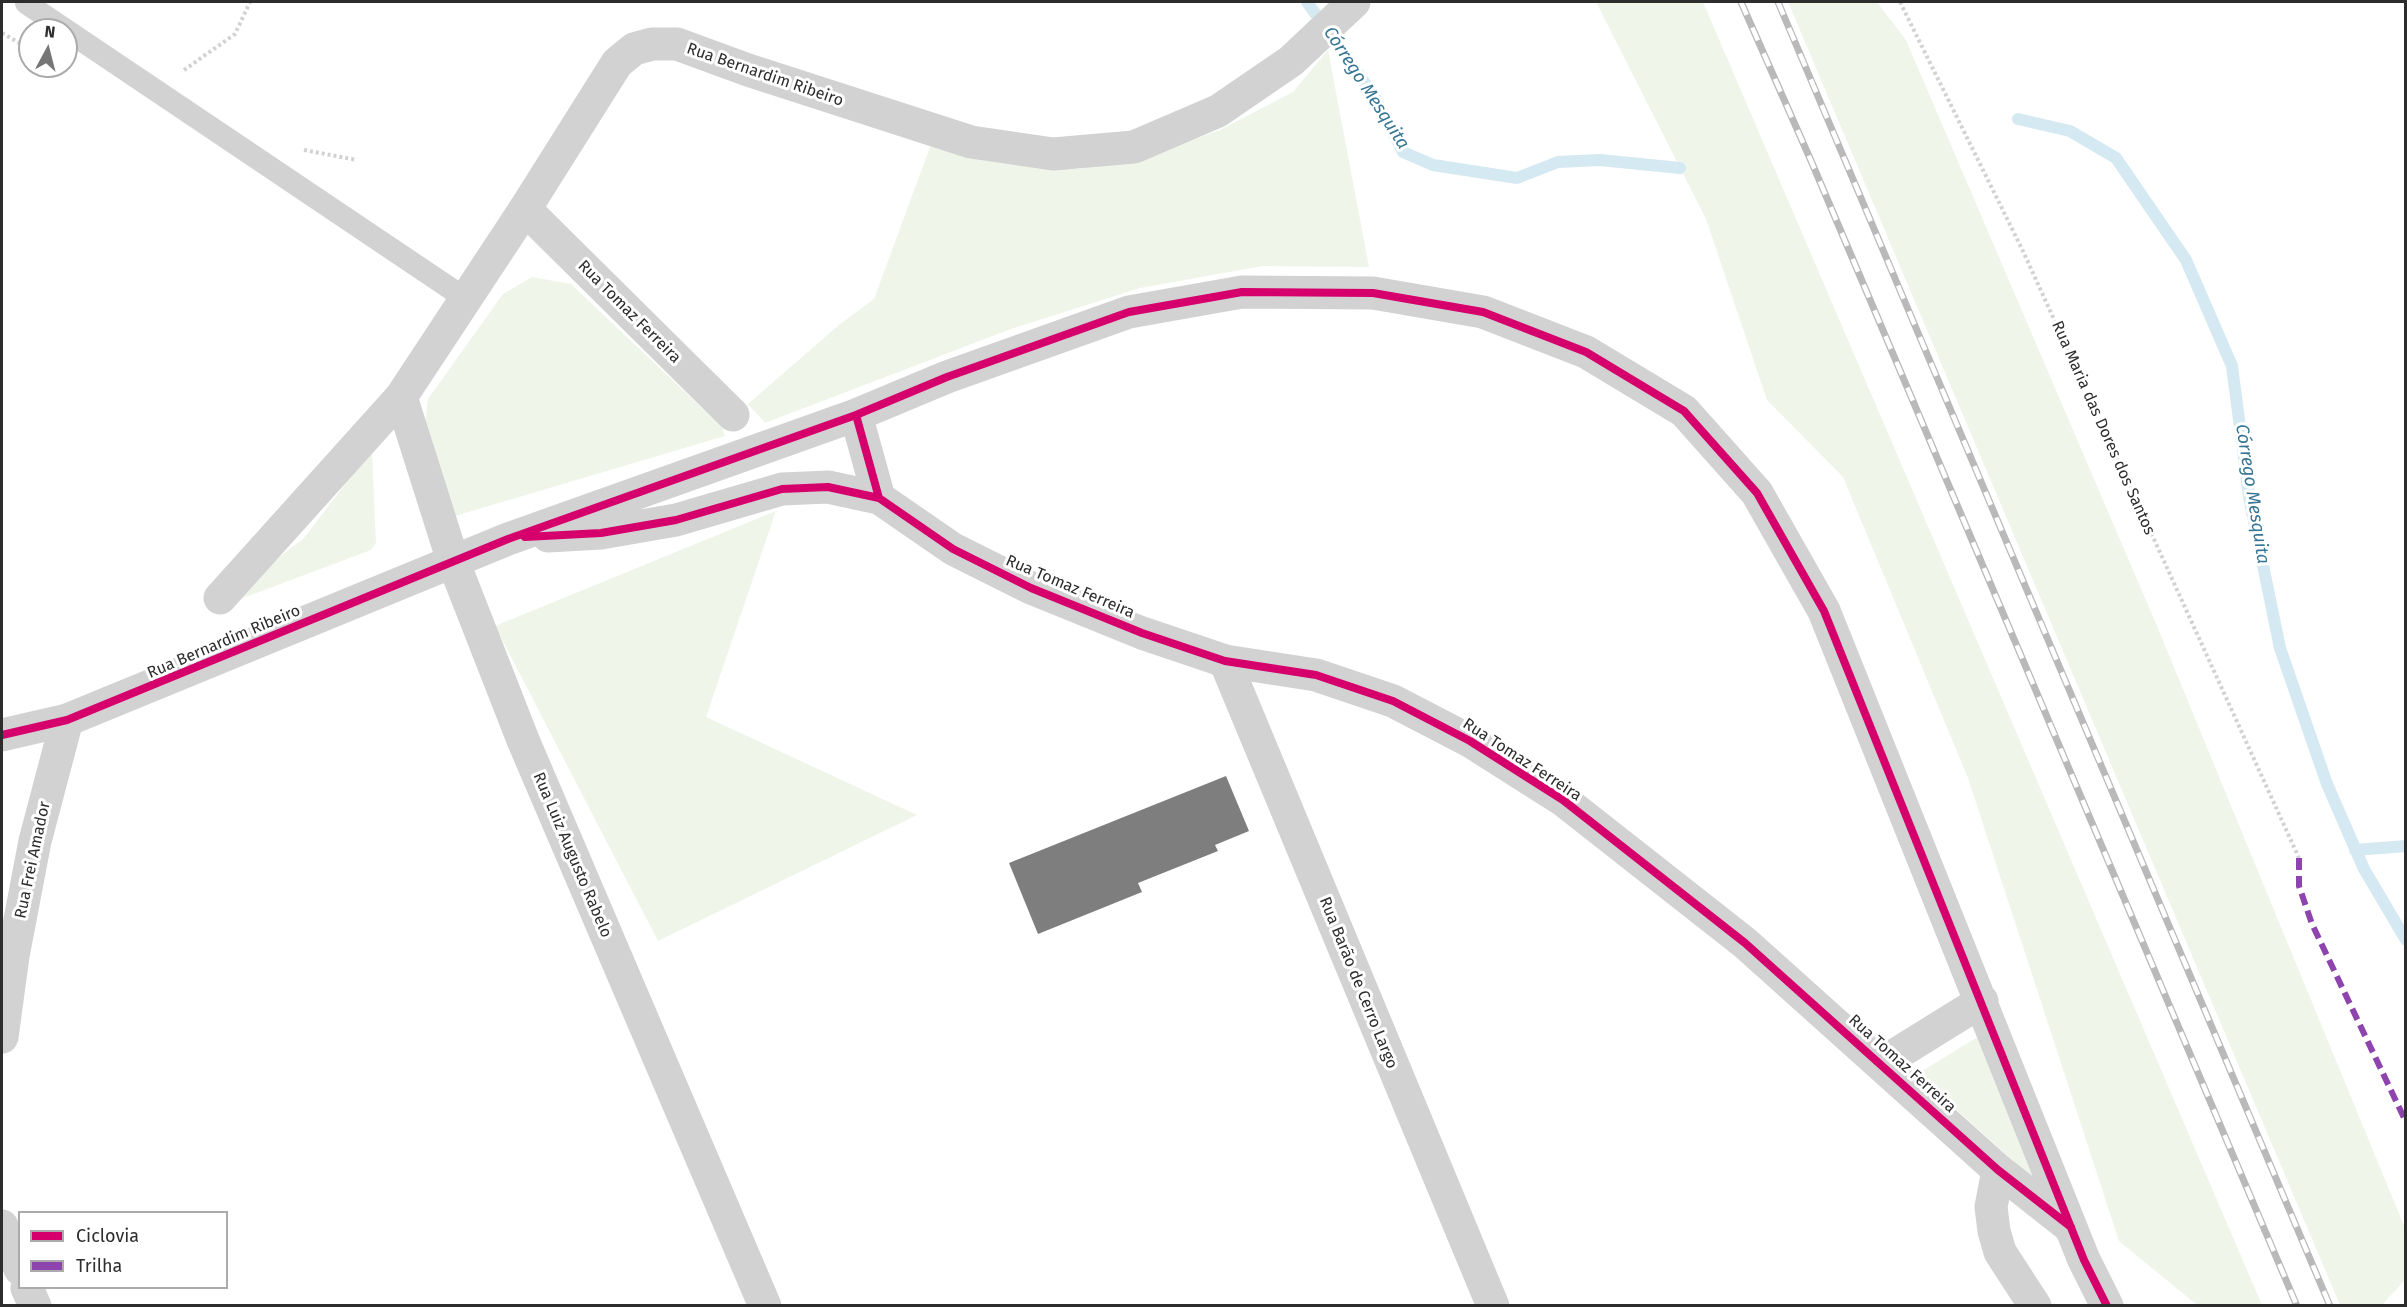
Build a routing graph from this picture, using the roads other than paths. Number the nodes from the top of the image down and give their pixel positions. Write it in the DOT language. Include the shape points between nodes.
graph roads {
  1 [pos="26,3"];
  2 [pos="1349,7"];
  3 [pos="525,209"];
  4 [pos="466,299"];
  5 [pos="401,397"];
  6 [pos="733,415"];
  7 [pos="856,415"];
  8 [pos="879,498"];
  9 [pos="508,538"];
  10 [pos="453,561"];
  11 [pos="220,598"];
  12 [pos="1225,661"];
  13 [pos="67,720"];
  14 [pos="2,735"];
  15 [pos="1982,1001"];
  16 [pos="2,1037"];
  17 [pos="1882,1063"];
  18 [pos="1998,1170"];
  19 [pos="2,1226"];
  20 [pos="2071,1227"];
  21 [pos="18,1264"];
  22 [pos="28,1289"];
  23 [pos="35,1305"];
  24 [pos="765,1305"];
  25 [pos="1493,1305"];
  26 [pos="2035,1305"];
  27 [pos="2107,1305"];
  1 -- 4 [label="lane"];
  2 -- 3 [label="street, Rua Bernardim Ribeiro" via="1291,61 1218,111 1134,147 1053,154 971,142 677,44 652,44 634,49 617,63"];
  3 -- 4 [label="street, Rua Bernardim Ribeiro"];
  3 -- 6 [label="street, Rua Tomaz Ferreira"];
  4 -- 5 [label="street, Rua Bernardim Ribeiro"];
  5 -- 10 [label="street, Rua Luiz Augusto Rabelo"];
  5 -- 11 [label="street, Rua Bernardim Ribeiro"];
  7 -- 8 [label="street"];
  7 -- 9 [label="street, Rua Bernardim Ribeiro"];
  7 -- 15 [label="street, Rua Bernardim Ribeiro" via="947,377 1129,312 1242,292 1373,293 1483,312 1586,352 1684,411 1757,493 1824,611"];
  8 -- 9 [label="street, Rua Tomaz Ferreira" via="828,487 782,489 676,520 601,533"];
  8 -- 12 [label="street, Rua Tomaz Ferreira" via="954,549 1031,588 1142,633"];
  9 -- 10 [label="street, Rua Bernardim Ribeiro"];
  10 -- 13 [label="street, Rua Bernardim Ribeiro"];
  10 -- 24 [label="street, Rua Luiz Augusto Rabelo" via="523,740"];
  12 -- 17 [label="street, Rua Tomaz Ferreira" via="1327,679 1393,701 1470,741 1563,800 1745,943"];
  12 -- 25 [label="street, Rua Barão de Cerro Largo"];
  13 -- 14 [label="street, Rua Bernardim Ribeiro"];
  13 -- 16 [label="street, Rua Frei Amador" via="35,841"];
  15 -- 17 [label="street"];
  15 -- 20 [label="street, Rua Bernardim Ribeiro"];
  17 -- 18 [label="street, Rua Tomaz Ferreira"];
  18 -- 20 [label="street, Rua Tomaz Ferreira"];
  18 -- 26 [label="street" via="1991,1207 1994,1231 2000,1252"];
  19 -- 21 [label="street"];
  20 -- 27 [label="street, Rua Tomaz Ferreira"];
  22 -- 23 [label="street"];
}
